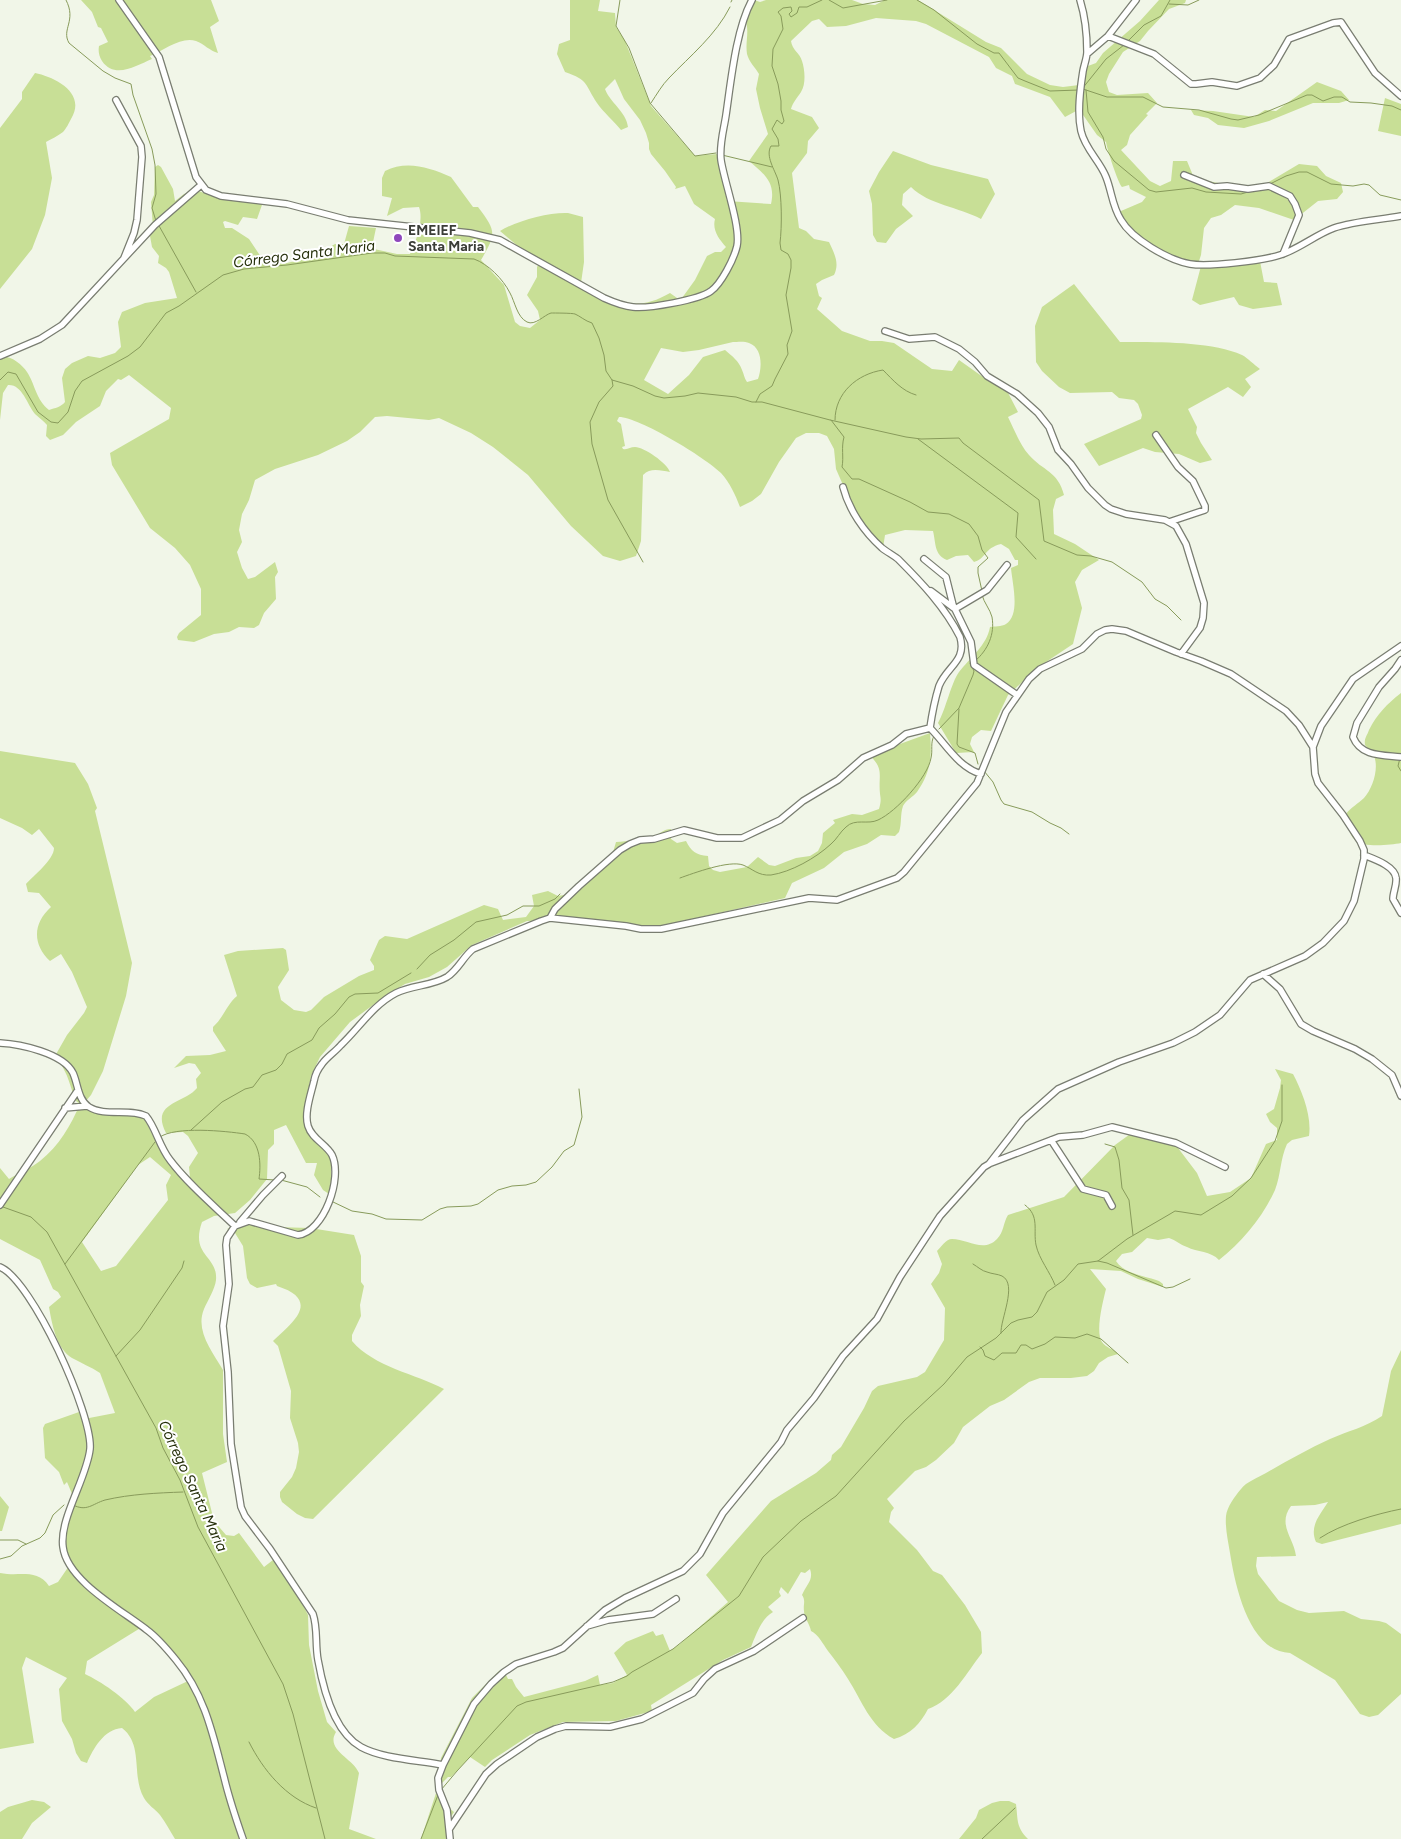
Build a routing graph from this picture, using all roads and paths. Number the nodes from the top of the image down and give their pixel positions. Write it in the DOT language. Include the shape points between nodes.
graph roads {
  1 [pos="119,0"];
  2 [pos="752,0"];
  3 [pos="1080,0"];
  4 [pos="1136,0"];
  5 [pos="1108,36"];
  6 [pos="1087,54"];
  7 [pos="1401,96"];
  8 [pos="116,100"];
  9 [pos="1184,174"];
  10 [pos="201,185"];
  11 [pos="1401,216"];
  12 [pos="1283,254"];
  13 [pos="122,262"];
  14 [pos="885,331"];
  15 [pos="0,356"];
  16 [pos="1156,435"];
  17 [pos="843,487"];
  18 [pos="1170,522"];
  19 [pos="924,559"];
  20 [pos="1007,565"];
  21 [pos="927,588"];
  22 [pos="955,609"];
  23 [pos="1401,646"];
  24 [pos="1181,654"];
  25 [pos="1401,660"];
  26 [pos="1017,695"];
  27 [pos="930,728"];
  28 [pos="1313,747"];
  29 [pos="1401,758"];
  30 [pos="981,774"];
  31 [pos="1364,854"];
  32 [pos="1401,913"];
  33 [pos="550,918"];
  34 [pos="1264,974"];
  35 [pos="0,1043"];
  36 [pos="78,1090"];
  37 [pos="1401,1096"];
  38 [pos="88,1106"];
  39 [pos="65,1108"];
  40 [pos="1051,1140"];
  41 [pos="989,1164"];
  42 [pos="1225,1168"];
  43 [pos="282,1176"];
  44 [pos="1,1203"];
  45 [pos="1112,1206"];
  46 [pos="235,1225"];
  47 [pos="0,1267"];
  48 [pos="676,1599"];
  49 [pos="803,1618"];
  50 [pos="585,1627"];
  51 [pos="443,1765"];
  52 [pos="450,1828"];
  53 [pos="243,1839"];
  54 [pos="450,1839"];
  1 -- 10 [label="street" via="159,58"];
  2 -- 10 [label="street" via="736,51 720,148 737,244 718,285 700,296 645,307 627,306 604,298 500,240 470,233 348,220 286,204 218,195"];
  3 -- 6 [label="street"];
  4 -- 5 [label="street"];
  5 -- 6 [label="street"];
  5 -- 7 [label="street" via="1154,54 1191,84 1212,82 1238,86 1264,76 1276,63 1288,39 1341,22 1375,73"];
  6 -- 12 [label="street" via="1079,113 1082,136 1105,174 1120,219 1133,234 1160,252 1190,264 1270,258"];
  8 -- 13 [label="street" via="141,146 142,157 137,220"];
  9 -- 12 [label="street" via="1214,187 1248,189 1269,186 1290,196 1299,214"];
  10 -- 13 [label="street" via="162,218"];
  11 -- 12 [label="street" via="1334,228"];
  13 -- 15 [label="street" via="62,325 40,339"];
  14 -- 18 [label="street" via="909,339 935,337 959,349 986,376 1016,394 1046,421 1060,453 1105,505 1126,514"];
  16 -- 18 [label="street" via="1178,467 1194,481 1205,506 1205,510"];
  17 -- 21 [label="street" via="846,500 858,520 881,547"];
  18 -- 24 [label="street" via="1186,544 1204,603 1200,628"];
  19 -- 22 [label="street" via="946,577"];
  20 -- 22 [label="street" via="987,590"];
  21 -- 22 [label="street"];
  21 -- 27 [label="street" via="962,644 960,657 940,685"];
  22 -- 26 [label="street" via="971,642 974,665"];
  23 -- 28 [label="street" via="1353,679 1321,726"];
  24 -- 26 [label="street" via="1126,631 1107,630 1097,634 1077,652 1035,672"];
  24 -- 28 [label="street" via="1222,669 1271,700 1293,718"];
  25 -- 29 [label="street" via="1379,688 1352,737 1366,753"];
  26 -- 30 [label="street" via="1003,718"];
  27 -- 30 [label="street" via="960,763"];
  27 -- 33 [label="street" via="906,734 892,745 863,758 838,780 800,803 780,820 742,838 717,838 684,830 630,844 579,886"];
  28 -- 31 [label="street" via="1318,783 1360,841"];
  30 -- 33 [label="street" via="973,789 900,875 837,900 809,898 662,929"];
  31 -- 32 [label="street" via="1394,872 1393,899"];
  31 -- 34 [label="street" via="1354,901 1344,921 1318,947"];
  33 -- 46 [label="street" via="473,950 447,976 396,993 375,1008 322,1063 315,1077 308,1126 331,1153 335,1169 333,1191 318,1221 309,1232 298,1235 252,1222"];
  34 -- 37 [label="street" via="1280,990 1301,1024 1372,1059 1392,1075"];
  34 -- 41 [label="street" via="1250,980 1220,1015 1195,1032 1058,1089 1023,1120"];
  35 -- 36 [label="street" via="57,1058 70,1068"];
  36 -- 38 [label="street"];
  36 -- 39 [label="street"];
  38 -- 39 [label="street"];
  38 -- 46 [label="street" via="102,1111 146,1116 162,1148 181,1174"];
  39 -- 44 [label="street"];
  40 -- 41 [label="street"];
  40 -- 42 [label="street" via="1114,1127 1176,1143"];
  40 -- 45 [label="street" via="1083,1189 1106,1195"];
  41 -- 50 [label="street" via="940,1216 877,1319 844,1356 781,1442 723,1513 695,1560 675,1575 605,1610"];
  43 -- 46 [label="street"];
  46 -- 51 [label="street" via="226,1241 229,1284 223,1322 231,1444 242,1510 313,1614 320,1669 332,1710 343,1731 352,1741 373,1752"];
  47 -- 53 [label="street" via="19,1282 35,1307 71,1380 88,1429 89,1456 62,1535 64,1553 82,1580 154,1636 190,1678 208,1716"];
  48 -- 50 [label="street" via="653,1614 608,1620"];
  49 -- 52 [label="street" via="754,1651 715,1669 693,1693 642,1719 610,1728 566,1726 537,1737 486,1774"];
  50 -- 51 [label="street" via="563,1648 516,1664 491,1684 474,1704"];
  51 -- 52 [label="street" via="438,1778 439,1790"];
  52 -- 54 [label="street"];
}
